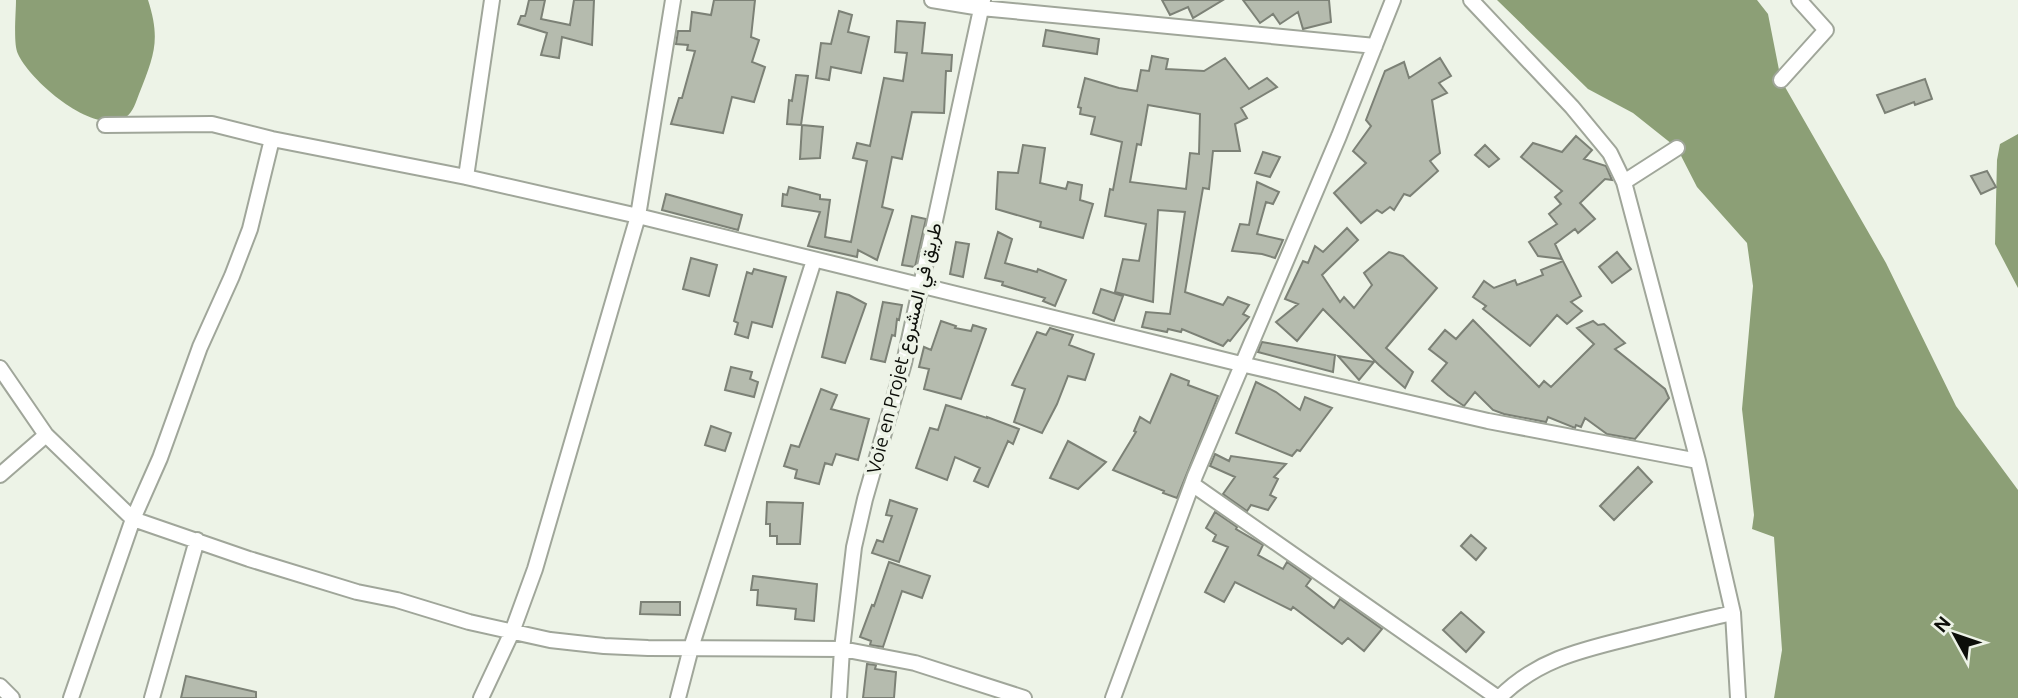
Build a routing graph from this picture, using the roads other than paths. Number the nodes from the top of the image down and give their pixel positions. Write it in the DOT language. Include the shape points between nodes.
graph roads {
  1 [pos="492,0"];
  2 [pos="673,0"];
  3 [pos="932,0"];
  4 [pos="1393,0"];
  5 [pos="1471,0"];
  6 [pos="1798,0"];
  7 [pos="982,4"];
  8 [pos="1375,46"];
  9 [pos="1780,80"];
  10 [pos="105,125"];
  11 [pos="272,139"];
  12 [pos="1677,148"];
  13 [pos="466,177"];
  14 [pos="1624,181"];
  15 [pos="638,216"];
  16 [pos="814,260"];
  17 [pos="922,287"];
  18 [pos="1241,364"];
  19 [pos="0,368"];
  20 [pos="46,435"];
  21 [pos="1698,461"];
  22 [pos="0,475"];
  23 [pos="1192,484"];
  24 [pos="133,519"];
  25 [pos="197,540"];
  26 [pos="1733,613"];
  27 [pos="512,632"];
  28 [pos="691,648"];
  29 [pos="842,649"];
  30 [pos="0,686"];
  31 [pos="12,698"];
  32 [pos="71,698"];
  33 [pos="152,698"];
  34 [pos="481,698"];
  35 [pos="678,698"];
  36 [pos="839,698"];
  37 [pos="1024,698"];
  38 [pos="1113,698"];
  39 [pos="1498,698"];
  40 [pos="1738,698"];
  1 -- 13 [label="street"];
  2 -- 15 [label="street"];
  3 -- 7 [label="street"];
  4 -- 8 [label="street"];
  5 -- 14 [label="street" via="1572,107 1610,153"];
  6 -- 9 [label="street" via="1826,30"];
  7 -- 8 [label="street"];
  7 -- 17 [label="street, Voie en Projet طريق في المشروع"];
  8 -- 18 [label="street"];
  10 -- 11 [label="street" via="212,124"];
  11 -- 13 [label="street"];
  11 -- 24 [label="street" via="250,229"];
  12 -- 14 [label="street"];
  13 -- 15 [label="street"];
  14 -- 21 [label="street"];
  15 -- 16 [label="street"];
  15 -- 27 [label="street" via="535,569"];
  16 -- 17 [label="street"];
  16 -- 28 [label="street"];
  17 -- 18 [label="street"];
  17 -- 29 [label="street, Voie en Projet طريق في المشروع" via="854,547"];
  18 -- 21 [label="street" via="1488,421"];
  18 -- 23 [label="street"];
  19 -- 20 [label="street"];
  20 -- 22 [label="street"];
  20 -- 24 [label="street"];
  21 -- 26 [label="street"];
  23 -- 38 [label="street"];
  23 -- 39 [label="street"];
  24 -- 25 [label="street"];
  24 -- 32 [label="street"];
  25 -- 27 [label="street" via="333,585"];
  25 -- 33 [label="street"];
  26 -- 39 [label="street" via="1573,652 1530,671"];
  26 -- 40 [label="street"];
  27 -- 28 [label="street" via="604,646"];
  27 -- 34 [label="street"];
  28 -- 29 [label="street"];
  28 -- 35 [label="street"];
  29 -- 36 [label="street, Voie en Projet طريق في المشروع"];
  29 -- 37 [label="street" via="915,663"];
  30 -- 31 [label="street"];
}
